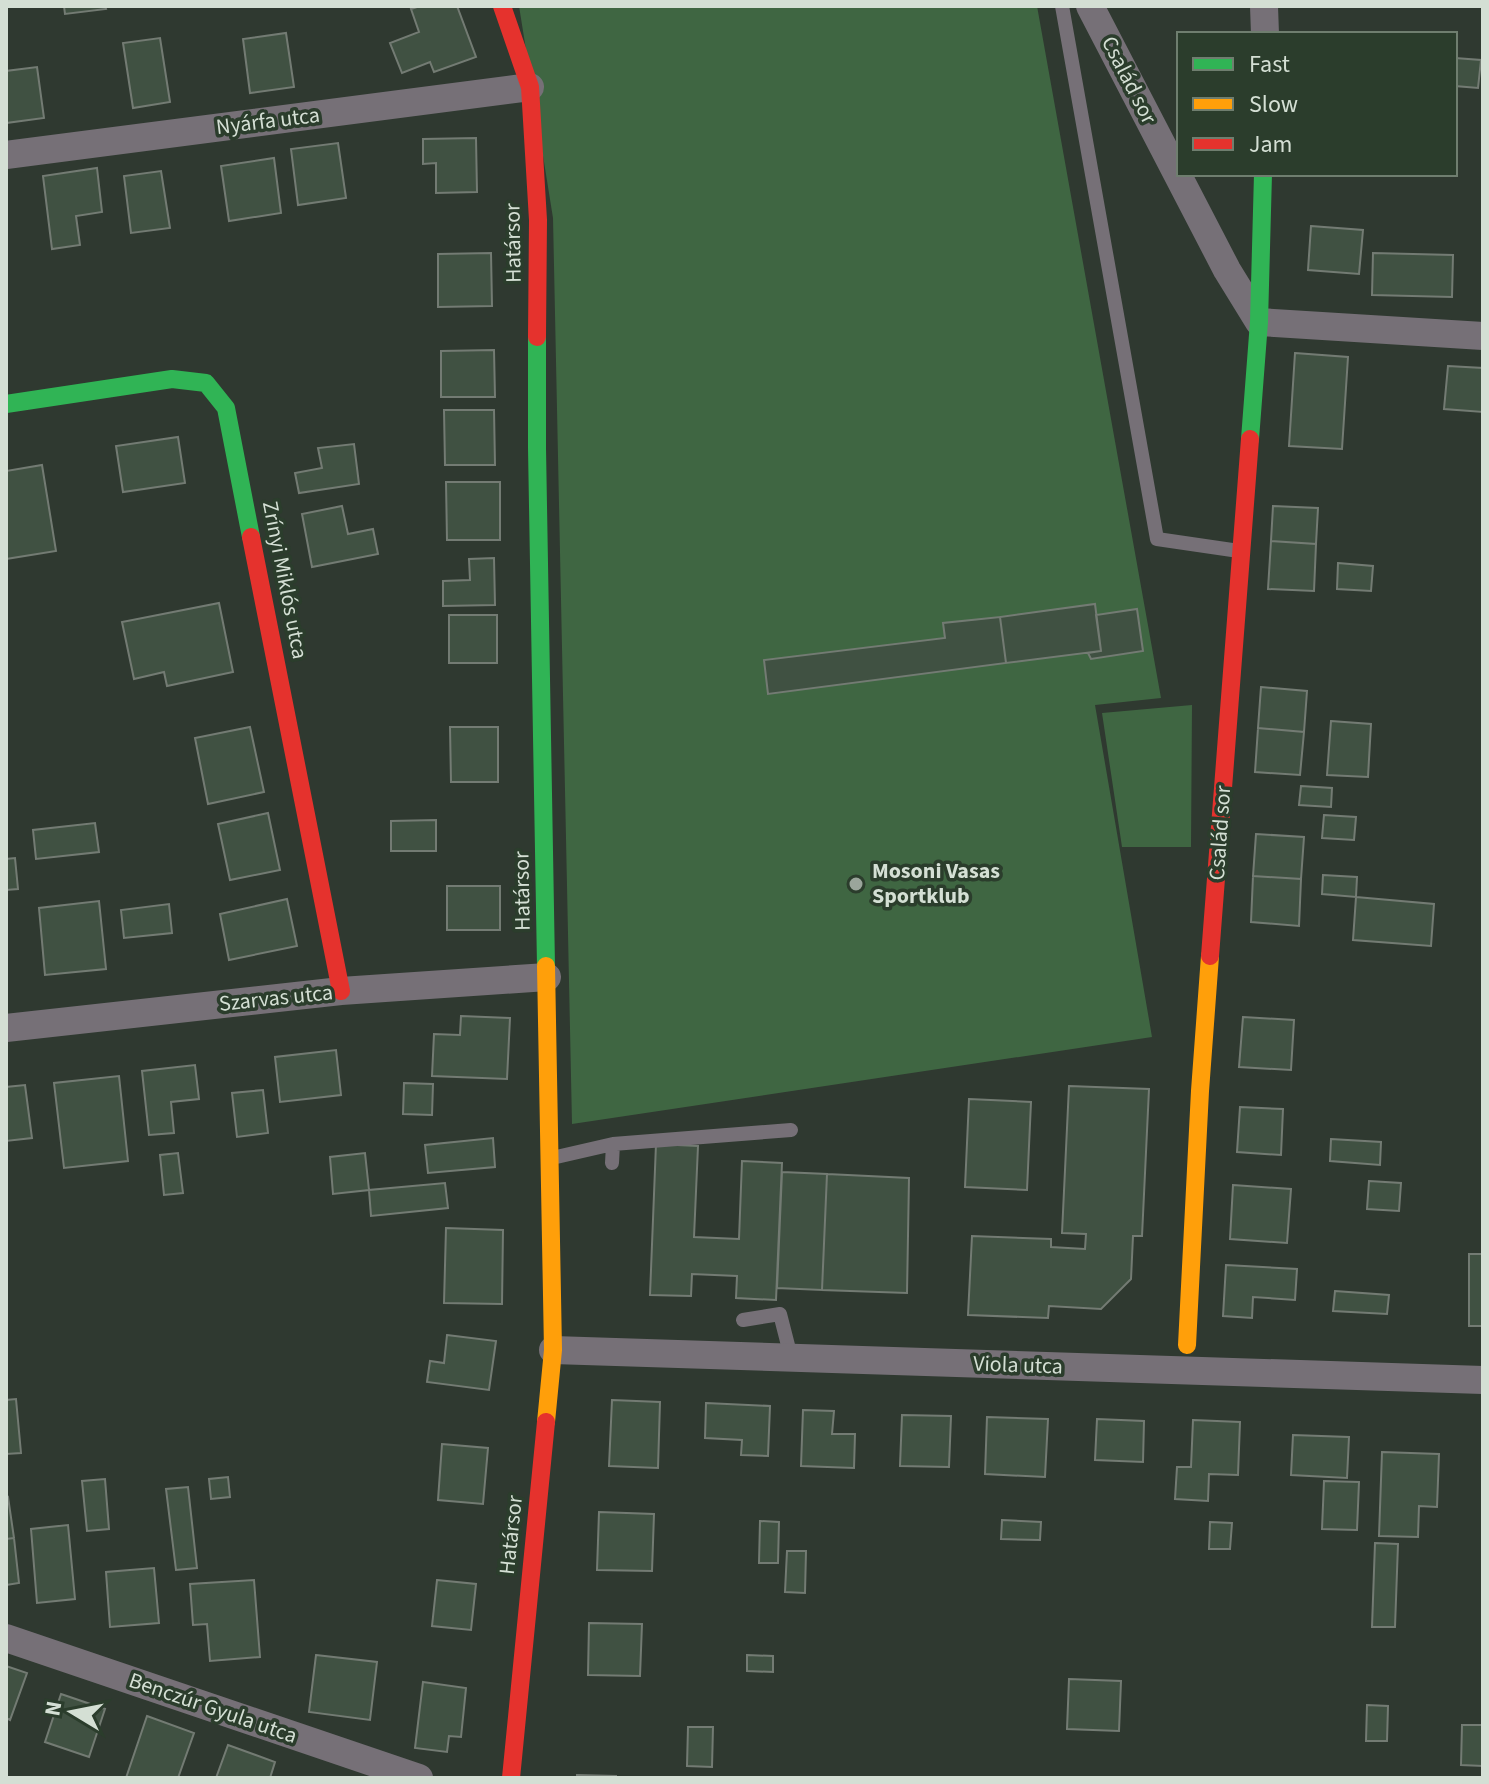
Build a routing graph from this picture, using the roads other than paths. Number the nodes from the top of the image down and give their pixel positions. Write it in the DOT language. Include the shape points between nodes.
graph roads {
  1 [pos="502,6"];
  2 [pos="1062,6"];
  3 [pos="1090,6"];
  4 [pos="1264,6"];
  5 [pos="1265,32"];
  6 [pos="530,87"];
  7 [pos="6,155"];
  8 [pos="1177,174"];
  9 [pos="1178,176"];
  10 [pos="1263,176"];
  11 [pos="1259,322"];
  12 [pos="1483,336"];
  13 [pos="6,404"];
  14 [pos="1241,552"];
  15 [pos="547,977"];
  16 [pos="341,991"];
  17 [pos="6,1028"];
  18 [pos="791,1130"];
  19 [pos="613,1144"];
  20 [pos="551,1158"];
  21 [pos="612,1163"];
  22 [pos="743,1320"];
  23 [pos="1187,1345"];
  24 [pos="553,1350"];
  25 [pos="791,1357"];
  26 [pos="1483,1380"];
  27 [pos="6,1638"];
  28 [pos="419,1778"];
  29 [pos="511,1778"];
  1 -- 6 [label="street, Határsor"];
  2 -- 14 [label="lane" via="1157,539"];
  3 -- 8 [label="street, Család sor"];
  4 -- 5 [label="street"];
  6 -- 7 [label="street, Nyárfa utca"];
  6 -- 15 [label="street, Határsor" via="538,220"];
  9 -- 11 [label="street, Család sor"];
  10 -- 11 [label="street, Család sor"];
  11 -- 12 [label="street"];
  11 -- 14 [label="street, Család sor"];
  13 -- 16 [label="street, Zrínyi Miklós utca" via="172,379 206,383 226,408"];
  14 -- 23 [label="street, Család sor" via="1200,1091"];
  15 -- 16 [label="street, Szarvas utca"];
  15 -- 20 [label="street, Határsor"];
  16 -- 17 [label="street, Szarvas utca"];
  18 -- 19 [label="lane"];
  19 -- 20 [label="lane"];
  19 -- 21 [label="lane"];
  20 -- 24 [label="street, Határsor"];
  22 -- 25 [label="lane" via="780,1314"];
  24 -- 25 [label="street, Viola utca"];
  24 -- 29 [label="street, Határsor"];
  25 -- 26 [label="street, Viola utca"];
  27 -- 28 [label="street, Benczúr Gyula utca"];
}
